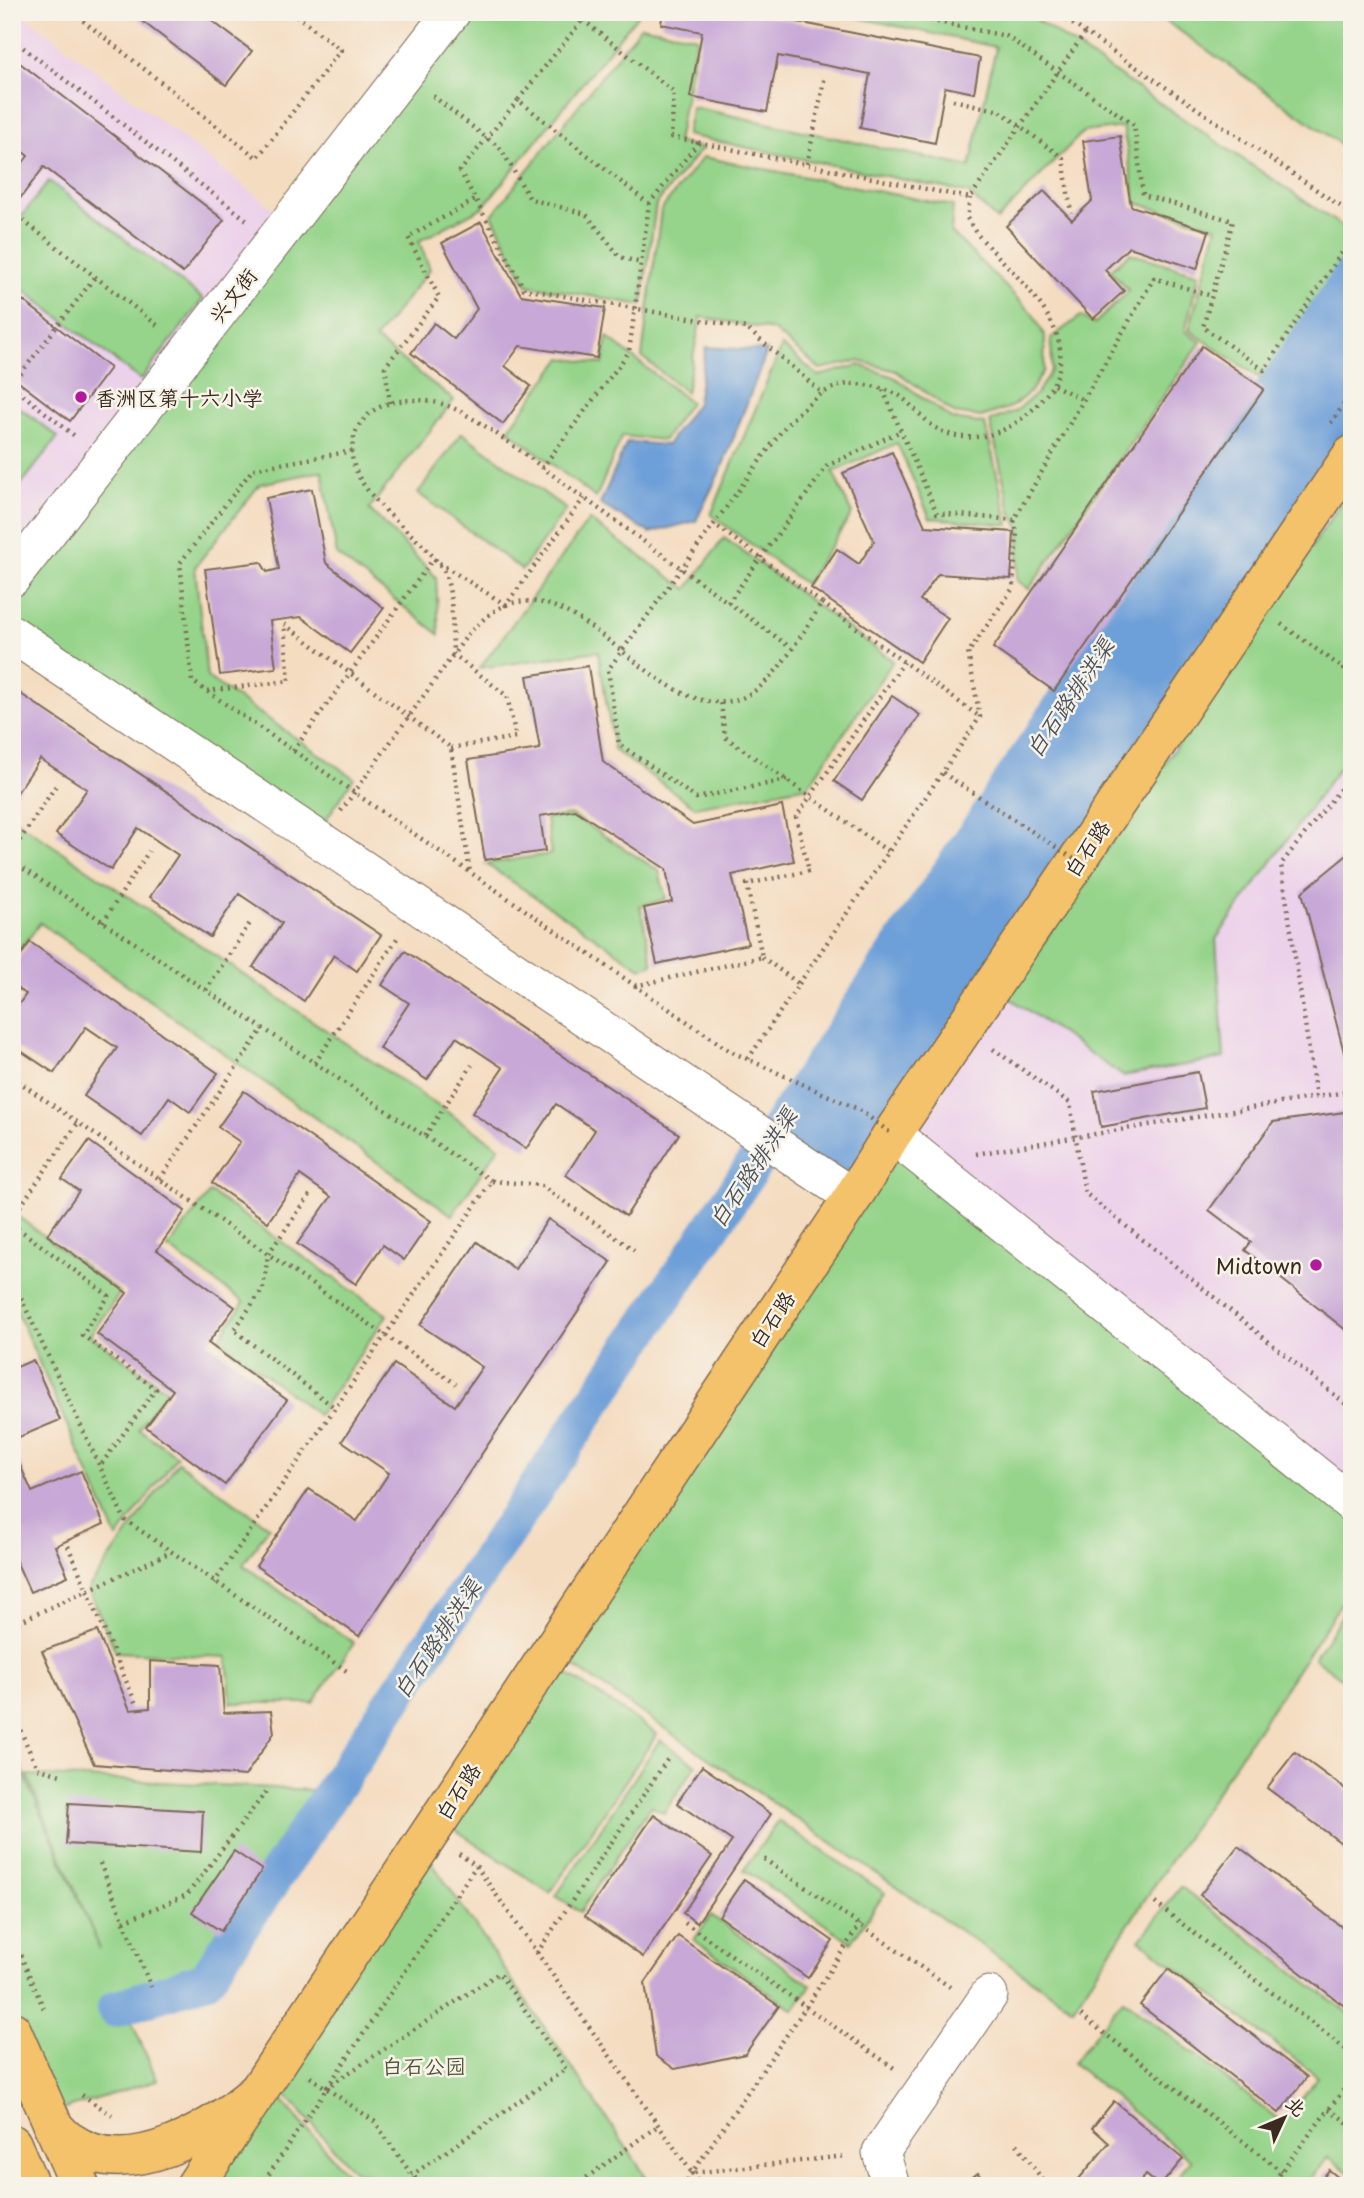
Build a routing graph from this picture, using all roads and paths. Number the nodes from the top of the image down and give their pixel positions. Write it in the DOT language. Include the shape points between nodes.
graph roads {
  1 [pos="72,12"];
  2 [pos="292,12"];
  3 [pos="452,12"];
  4 [pos="589,12"];
  5 [pos="889,12"];
  6 [pos="1055,12"];
  7 [pos="583,20"];
  8 [pos="1085,33"];
  9 [pos="12,39"];
  10 [pos="1058,72"];
  11 [pos="405,73"];
  12 [pos="825,76"];
  13 [pos="518,100"];
  14 [pos="954,100"];
  15 [pos="1021,125"];
  16 [pos="487,138"];
  17 [pos="699,142"];
  18 [pos="807,164"];
  19 [pos="970,198"];
  20 [pos="475,200"];
  21 [pos="649,204"];
  22 [pos="12,212"];
  23 [pos="1072,213"];
  24 [pos="1352,214"];
  25 [pos="250,222"];
  26 [pos="1352,237"];
  27 [pos="641,263"];
  28 [pos="95,277"];
  29 [pos="1212,296"];
  30 [pos="635,307"];
  31 [pos="165,332"];
  32 [pos="1054,385"];
  33 [pos="12,386"];
  34 [pos="883,390"];
  35 [pos="824,394"];
  36 [pos="1083,400"];
  37 [pos="390,403"];
  38 [pos="901,431"];
  39 [pos="80,439"];
  40 [pos="352,451"];
  41 [pos="1352,455"];
  42 [pos="542,468"];
  43 [pos="584,498"];
  44 [pos="1014,520"];
  45 [pos="714,524"];
  46 [pos="760,558"];
  47 [pos="433,559"];
  48 [pos="682,569"];
  49 [pos="12,578"];
  50 [pos="728,603"];
  51 [pos="822,603"];
  52 [pos="1251,603"];
  53 [pos="506,605"];
  54 [pos="12,634"];
  55 [pos="791,648"];
  56 [pos="622,651"];
  57 [pos="453,654"];
  58 [pos="1352,657"];
  59 [pos="904,662"];
  60 [pos="1344,668"];
  61 [pos="349,672"];
  62 [pos="1352,689"];
  63 [pos="206,691"];
  64 [pos="721,703"];
  65 [pos="408,717"];
  66 [pos="981,717"];
  67 [pos="451,748"];
  68 [pos="293,751"];
  69 [pos="943,773"];
  70 [pos="1352,774"];
  71 [pos="787,780"];
  72 [pos="57,784"];
  73 [pos="354,793"];
  74 [pos="810,797"];
  75 [pos="320,840"];
  76 [pos="149,851"];
  77 [pos="12,852"];
  78 [pos="889,852"];
  79 [pos="12,861"];
  80 [pos="1077,861"];
  81 [pos="470,873"];
  82 [pos="418,907"];
  83 [pos="252,920"];
  84 [pos="103,922"];
  85 [pos="762,957"];
  86 [pos="799,984"];
  87 [pos="635,986"];
  88 [pos="206,990"];
  89 [pos="263,1028"];
  90 [pos="964,1028"];
  91 [pos="748,1059"];
  92 [pos="315,1063"];
  93 [pos="472,1065"];
  94 [pos="12,1077"];
  95 [pos="1352,1091"];
  96 [pos="1317,1097"];
  97 [pos="78,1123"];
  98 [pos="892,1134"];
  99 [pos="425,1136"];
  100 [pos="1075,1137"];
  101 [pos="927,1162"];
  102 [pos="160,1180"];
  103 [pos="492,1181"];
  104 [pos="843,1191"];
  105 [pos="310,1195"];
  106 [pos="12,1217"];
  107 [pos="12,1224"];
  108 [pos="637,1252"];
  109 [pos="268,1254"];
  110 [pos="12,1279"];
  111 [pos="385,1336"];
  112 [pos="456,1384"];
  113 [pos="335,1408"];
  114 [pos="1352,1409"];
  115 [pos="100,1467"];
  116 [pos="1352,1504"];
  117 [pos="68,1546"];
  118 [pos="170,1552"];
  119 [pos="214,1583"];
  120 [pos="88,1590"];
  121 [pos="12,1625"];
  122 [pos="348,1672"];
  123 [pos="136,1704"];
  124 [pos="12,1711"];
  125 [pos="669,1757"];
  126 [pos="64,1776"];
  127 [pos="269,1788"];
  128 [pos="430,1833"];
  129 [pos="764,1859"];
  130 [pos="100,1863"];
  131 [pos="476,1866"];
  132 [pos="1155,1903"];
  133 [pos="124,1921"];
  134 [pos="685,1923"];
  135 [pos="860,1924"];
  136 [pos="537,1953"];
  137 [pos="151,1987"];
  138 [pos="984,2001"];
  139 [pos="806,2007"];
  140 [pos="1081,2015"];
  141 [pos="12,2031"];
  142 [pos="1352,2054"];
  143 [pos="280,2057"];
  144 [pos="1352,2079"];
  145 [pos="326,2088"];
  146 [pos="924,2089"];
  147 [pos="257,2092"];
  148 [pos="1329,2109"];
  149 [pos="659,2125"];
  150 [pos="53,2126"];
  151 [pos="1352,2126"];
  152 [pos="12,2144"];
  153 [pos="1017,2144"];
  154 [pos="886,2169"];
  155 [pos="1281,2171"];
  156 [pos="692,2173"];
  157 [pos="412,2175"];
  158 [pos="30,2186"];
  159 [pos="80,2186"];
  160 [pos="195,2186"];
  161 [pos="261,2186"];
  162 [pos="424,2186"];
  163 [pos="575,2186"];
  164 [pos="683,2186"];
  165 [pos="701,2186"];
  166 [pos="1047,2186"];
  167 [pos="1270,2186"];
  1 -- 2 [label="path" via="257,158 341,50"];
  3 -- 11 [label="street, 兴文街"];
  4 -- 7 [label="path"];
  5 -- 10 [label="path" via="1006,36"];
  6 -- 8 [label="path"];
  7 -- 13 [label="path"];
  7 -- 17 [label="path" via="674,92 671,137"];
  8 -- 10 [label="path"];
  8 -- 24 [label="path"];
  9 -- 25 [label="path"];
  10 -- 15 [label="path"];
  10 -- 29 [label="path" via="1134,125 1143,195 1233,221"];
  11 -- 16 [label="path"];
  11 -- 49 [label="street, 兴文街"];
  12 -- 18 [label="path"];
  13 -- 16 [label="path"];
  13 -- 21 [label="path"];
  14 -- 15 [label="path" via="1000,111"];
  15 -- 19 [label="path"];
  15 -- 23 [label="path" via="1063,158"];
  16 -- 20 [label="path" via="460,171"];
  16 -- 27 [label="path" via="500,149 530,199 586,214 620,257"];
  17 -- 18 [label="path"];
  17 -- 21 [label="path"];
  18 -- 19 [label="path"];
  19 -- 32 [label="path" via="967,218 976,233 1049,315 1059,339"];
  20 -- 30 [label="path" via="524,289"];
  20 -- 37 [label="path" via="408,237 439,297 385,367"];
  21 -- 27 [label="path"];
  22 -- 28 [label="path"];
  26 -- 29 [label="path" via="1264,370 1203,327"];
  27 -- 30 [label="path"];
  28 -- 31 [label="path"];
  28 -- 33 [label="path"];
  29 -- 36 [label="path" via="1154,278"];
  30 -- 35 [label="path" via="746,328"];
  30 -- 42 [label="path" via="629,352"];
  32 -- 34 [label="path" via="1036,408 989,436 945,433 898,395"];
  32 -- 36 [label="path"];
  33 -- 39 [label="path"];
  34 -- 35 [label="path" via="847,384"];
  34 -- 38 [label="path"];
  35 -- 45 [label="path" via="802,408 783,429"];
  36 -- 44 [label="path"];
  37 -- 40 [label="path" via="376,408 363,421"];
  37 -- 42 [label="path" via="408,398 456,410"];
  38 -- 44 [label="path" via="937,513"];
  38 -- 46 [label="path" via="827,466"];
  40 -- 47 [label="path" via="377,503"];
  40 -- 63 [label="path" via="253,469 180,563 192,681"];
  41 -- 52 [label="main road, 白石路"];
  42 -- 43 [label="path"];
  43 -- 48 [label="path"];
  43 -- 53 [label="path"];
  44 -- 66 [label="path" via="1013,588 968,653"];
  45 -- 46 [label="path"];
  45 -- 48 [label="path"];
  46 -- 50 [label="path"];
  46 -- 51 [label="path"];
  47 -- 53 [label="path"];
  47 -- 57 [label="path" via="443,570 449,590"];
  47 -- 61 [label="path"];
  48 -- 50 [label="path"];
  48 -- 56 [label="path"];
  50 -- 55 [label="path"];
  51 -- 55 [label="path"];
  51 -- 59 [label="path"];
  52 -- 60 [label="path"];
  52 -- 80 [label="main road, 白石路"];
  53 -- 56 [label="path" via="529,601 552,606"];
  53 -- 57 [label="path" via="485,617"];
  54 -- 75 [label="street"];
  55 -- 64 [label="path" via="766,681 746,696"];
  56 -- 64 [label="path" via="673,688 696,699"];
  56 -- 71 [label="path" via="608,670 619,744 696,798"];
  57 -- 65 [label="path"];
  57 -- 67 [label="path" via="507,696 516,737"];
  58 -- 60 [label="path"];
  59 -- 66 [label="path"];
  59 -- 74 [label="path"];
  60 -- 62 [label="path"];
  61 -- 63 [label="path" via="284,624 289,681"];
  61 -- 65 [label="path"];
  61 -- 68 [label="path"];
  63 -- 68 [label="path"];
  64 -- 71 [label="path" via="724,737"];
  65 -- 67 [label="path"];
  65 -- 73 [label="path"];
  66 -- 69 [label="path"];
  67 -- 81 [label="path"];
  68 -- 73 [label="path"];
  69 -- 78 [label="path"];
  69 -- 80 [label="path, bridge"];
  70 -- 96 [label="path" via="1281,864"];
  71 -- 74 [label="path"];
  72 -- 77 [label="path"];
  73 -- 75 [label="path"];
  73 -- 81 [label="path"];
  74 -- 78 [label="path"];
  74 -- 85 [label="path" via="796,817 809,871 747,884"];
  75 -- 82 [label="street"];
  76 -- 84 [label="path"];
  78 -- 86 [label="path"];
  79 -- 84 [label="path"];
  80 -- 90 [label="main road, 白石路"];
  81 -- 87 [label="path"];
  82 -- 92 [label="path"];
  82 -- 104 [label="street"];
  83 -- 88 [label="path"];
  84 -- 88 [label="path"];
  85 -- 86 [label="path"];
  85 -- 87 [label="path"];
  86 -- 91 [label="path"];
  87 -- 91 [label="path"];
  88 -- 89 [label="path"];
  89 -- 92 [label="path"];
  89 -- 102 [label="path"];
  90 -- 98 [label="main road, 白石路"];
  90 -- 100 [label="path" via="1070,1103"];
  91 -- 98 [label="path, bridge" via="858,1109"];
  92 -- 99 [label="path"];
  93 -- 99 [label="path"];
  94 -- 97 [label="path"];
  95 -- 96 [label="path"];
  96 -- 100 [label="path"];
  97 -- 102 [label="path"];
  97 -- 106 [label="path"];
  98 -- 101 [label="street"];
  98 -- 104 [label="main road, 白石路"];
  99 -- 103 [label="path"];
  100 -- 101 [label="path"];
  100 -- 114 [label="path" via="1085,1193"];
  101 -- 116 [label="street"];
  102 -- 109 [label="path"];
  103 -- 108 [label="path" via="540,1185"];
  103 -- 111 [label="path"];
  104 -- 128 [label="main road, 白石路"];
  105 -- 109 [label="path"];
  107 -- 115 [label="path" via="109,1296 82,1335 156,1389"];
  109 -- 111 [label="path"];
  109 -- 113 [label="path" via="263,1289 234,1330"];
  110 -- 115 [label="path"];
  111 -- 112 [label="path"];
  111 -- 113 [label="path"];
  113 -- 119 [label="path"];
  115 -- 118 [label="path" via="125,1520"];
  117 -- 120 [label="path"];
  118 -- 119 [label="path"];
  118 -- 120 [label="path"];
  119 -- 122 [label="path"];
  120 -- 121 [label="path"];
  120 -- 123 [label="path"];
  124 -- 126 [label="path" via="37,1768"];
  125 -- 136 [label="path"];
  127 -- 133 [label="path" via="187,1895"];
  128 -- 131 [label="path"];
  128 -- 143 [label="main road, 白石路"];
  129 -- 135 [label="path"];
  130 -- 133 [label="path"];
  131 -- 136 [label="path"];
  131 -- 145 [label="path"];
  132 -- 142 [label="path"];
  133 -- 137 [label="path"];
  134 -- 139 [label="path"];
  135 -- 138 [label="path"];
  135 -- 139 [label="path"];
  136 -- 149 [label="path"];
  138 -- 146 [label="street"];
  139 -- 146 [label="path"];
  139 -- 156 [label="path"];
  140 -- 155 [label="path"];
  141 -- 150 [label="main road"];
  143 -- 145 [label="path"];
  143 -- 147 [label="main road, 白石路"];
  144 -- 148 [label="path"];
  145 -- 157 [label="path" via="374,2121"];
  145 -- 157 [label="path" via="499,1973 566,2069"];
  145 -- 161 [label="path"];
  146 -- 154 [label="street"];
  147 -- 150 [label="main road" via="228,2116 179,2144 125,2156 85,2149"];
  147 -- 160 [label="main road, 白石路"];
  148 -- 151 [label="path"];
  148 -- 155 [label="path"];
  149 -- 156 [label="path"];
  149 -- 163 [label="path"];
  150 -- 159 [label="main road"];
  152 -- 158 [label="main road"];
  153 -- 166 [label="path"];
  154 -- 156 [label="path"];
  155 -- 167 [label="path"];
  156 -- 164 [label="path"];
  156 -- 165 [label="path"];
  157 -- 162 [label="path"];
}
